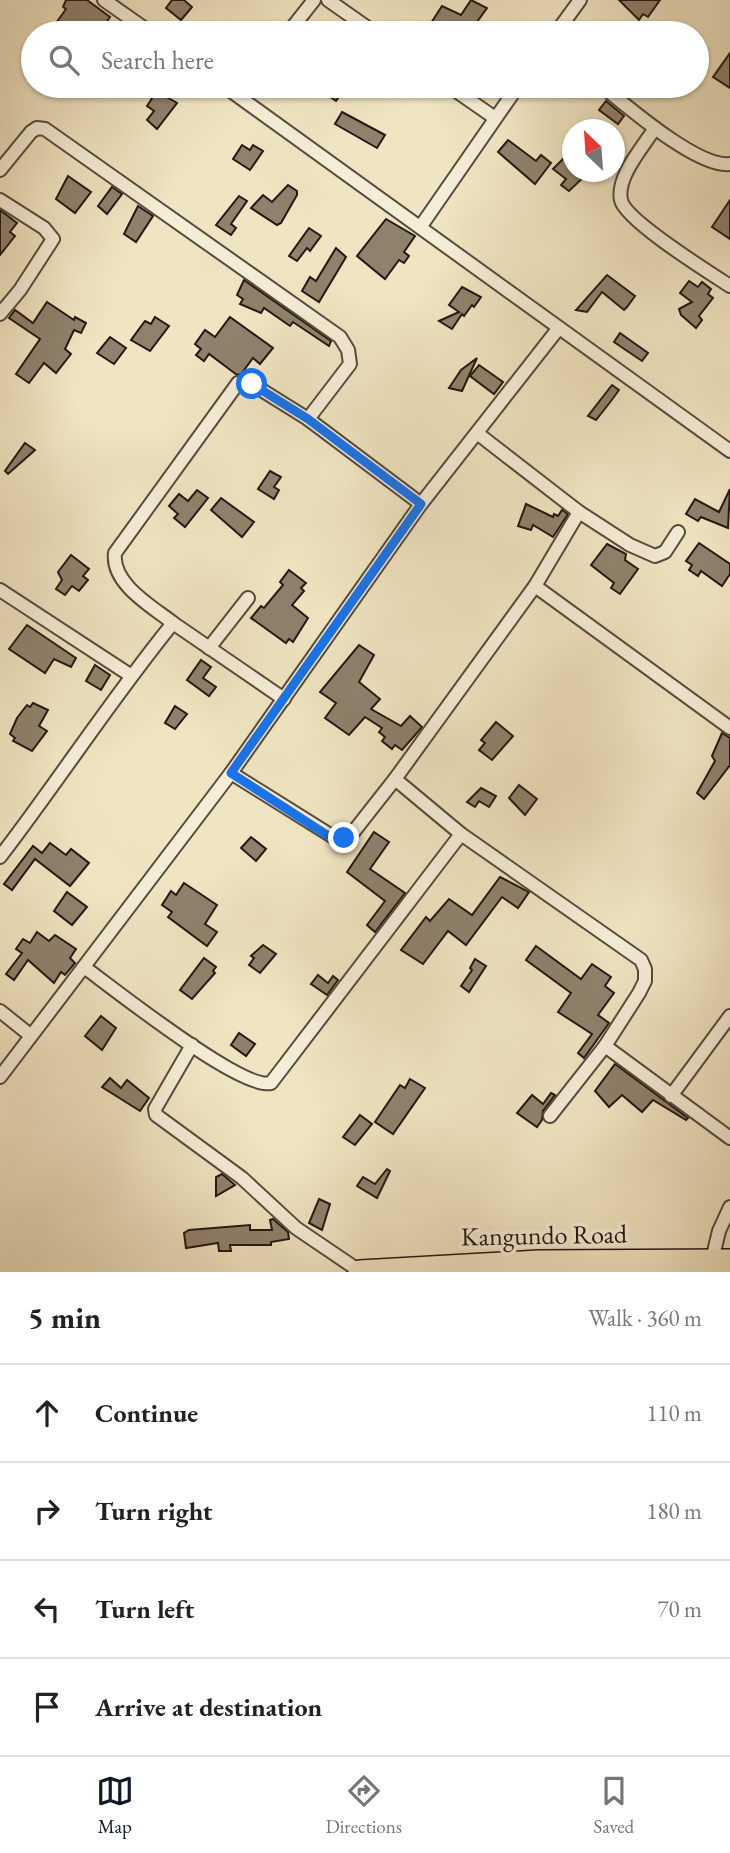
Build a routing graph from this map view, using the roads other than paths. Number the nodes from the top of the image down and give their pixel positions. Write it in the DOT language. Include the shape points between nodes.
graph roads {
  1 [pos="104,0"];
  2 [pos="314,0"];
  3 [pos="328,0"];
  4 [pos="580,0"];
  5 [pos="134,21"];
  6 [pos="297,21"];
  7 [pos="358,21"];
  8 [pos="565,21"];
  9 [pos="241,98"];
  10 [pos="466,98"];
  11 [pos="509,98"];
  12 [pos="617,98"];
  13 [pos="495,118"];
  14 [pos="654,128"];
  15 [pos="730,164"];
  16 [pos="0,170"];
  17 [pos="0,200"];
  18 [pos="421,226"];
  19 [pos="730,286"];
  20 [pos="0,314"];
  21 [pos="558,329"];
  22 [pos="308,419"];
  23 [pos="477,433"];
  24 [pos="730,451"];
  25 [pos="421,504"];
  26 [pos="579,512"];
  27 [pos="678,532"];
  28 [pos="535,586"];
  29 [pos="0,590"];
  30 [pos="248,598"];
  31 [pos="173,624"];
  32 [pos="209,648"];
  33 [pos="130,676"];
  34 [pos="284,699"];
  35 [pos="730,728"];
  36 [pos="231,773"];
  37 [pos="395,779"];
  38 [pos="461,834"];
  39 [pos="0,857"];
  40 [pos="84,967"];
  41 [pos="0,1011"];
  42 [pos="730,1016"];
  43 [pos="30,1035"];
  44 [pos="191,1045"];
  45 [pos="605,1046"];
  46 [pos="0,1077"];
  47 [pos="671,1096"];
  48 [pos="550,1116"];
  49 [pos="730,1138"];
  50 [pos="730,1208"];
  51 [pos="721,1261"];
  52 [pos="539,1267"];
  53 [pos="462,1268"];
  54 [pos="361,1272"];
  1 -- 5 [label="street"];
  2 -- 6 [label="street"];
  3 -- 7 [label="street"];
  4 -- 8 [label="street"];
  9 -- 18 [label="street"];
  10 -- 13 [label="street"];
  11 -- 13 [label="street"];
  12 -- 14 [label="street"];
  13 -- 18 [label="street"];
  14 -- 15 [label="street" via="717,166"];
  14 -- 19 [label="street" via="625,177 621,200 626,211"];
  16 -- 22 [label="street" via="31,132 46,129 340,337 350,364"];
  17 -- 20 [label="street" via="44,228 53,239"];
  18 -- 21 [label="street"];
  21 -- 23 [label="street"];
  21 -- 24 [label="street"];
  22 -- 25 [label="street"];
  22 -- 31 [label="street" via="252,384 238,383 115,553 122,579"];
  23 -- 25 [label="street"];
  23 -- 26 [label="street"];
  25 -- 34 [label="street"];
  26 -- 27 [label="street" via="654,556 665,552"];
  26 -- 28 [label="street"];
  28 -- 35 [label="street"];
  28 -- 37 [label="street"];
  29 -- 33 [label="street"];
  30 -- 32 [label="street"];
  31 -- 32 [label="street"];
  31 -- 33 [label="street"];
  32 -- 34 [label="street"];
  33 -- 39 [label="street"];
  34 -- 36 [label="street"];
  36 -- 37 [label="street" via="335,838 351,835"];
  36 -- 40 [label="street"];
  37 -- 38 [label="street"];
  38 -- 44 [label="street" via="276,1080 255,1083"];
  38 -- 45 [label="street" via="641,960 645,981"];
  40 -- 43 [label="street"];
  40 -- 44 [label="street"];
  41 -- 43 [label="street"];
  42 -- 47 [label="street"];
  43 -- 46 [label="street"];
  44 -- 54 [label="street" via="156,1115 242,1178 296,1227"];
  45 -- 47 [label="street"];
  45 -- 48 [label="street"];
  47 -- 49 [label="street"];
  50 -- 51 [label="street" via="719,1231"];
  51 -- 52 [label="highway, Kangundo Road"];
  52 -- 53 [label="highway, Kangundo Road"];
  53 -- 54 [label="highway, Kangundo Road"];
}
